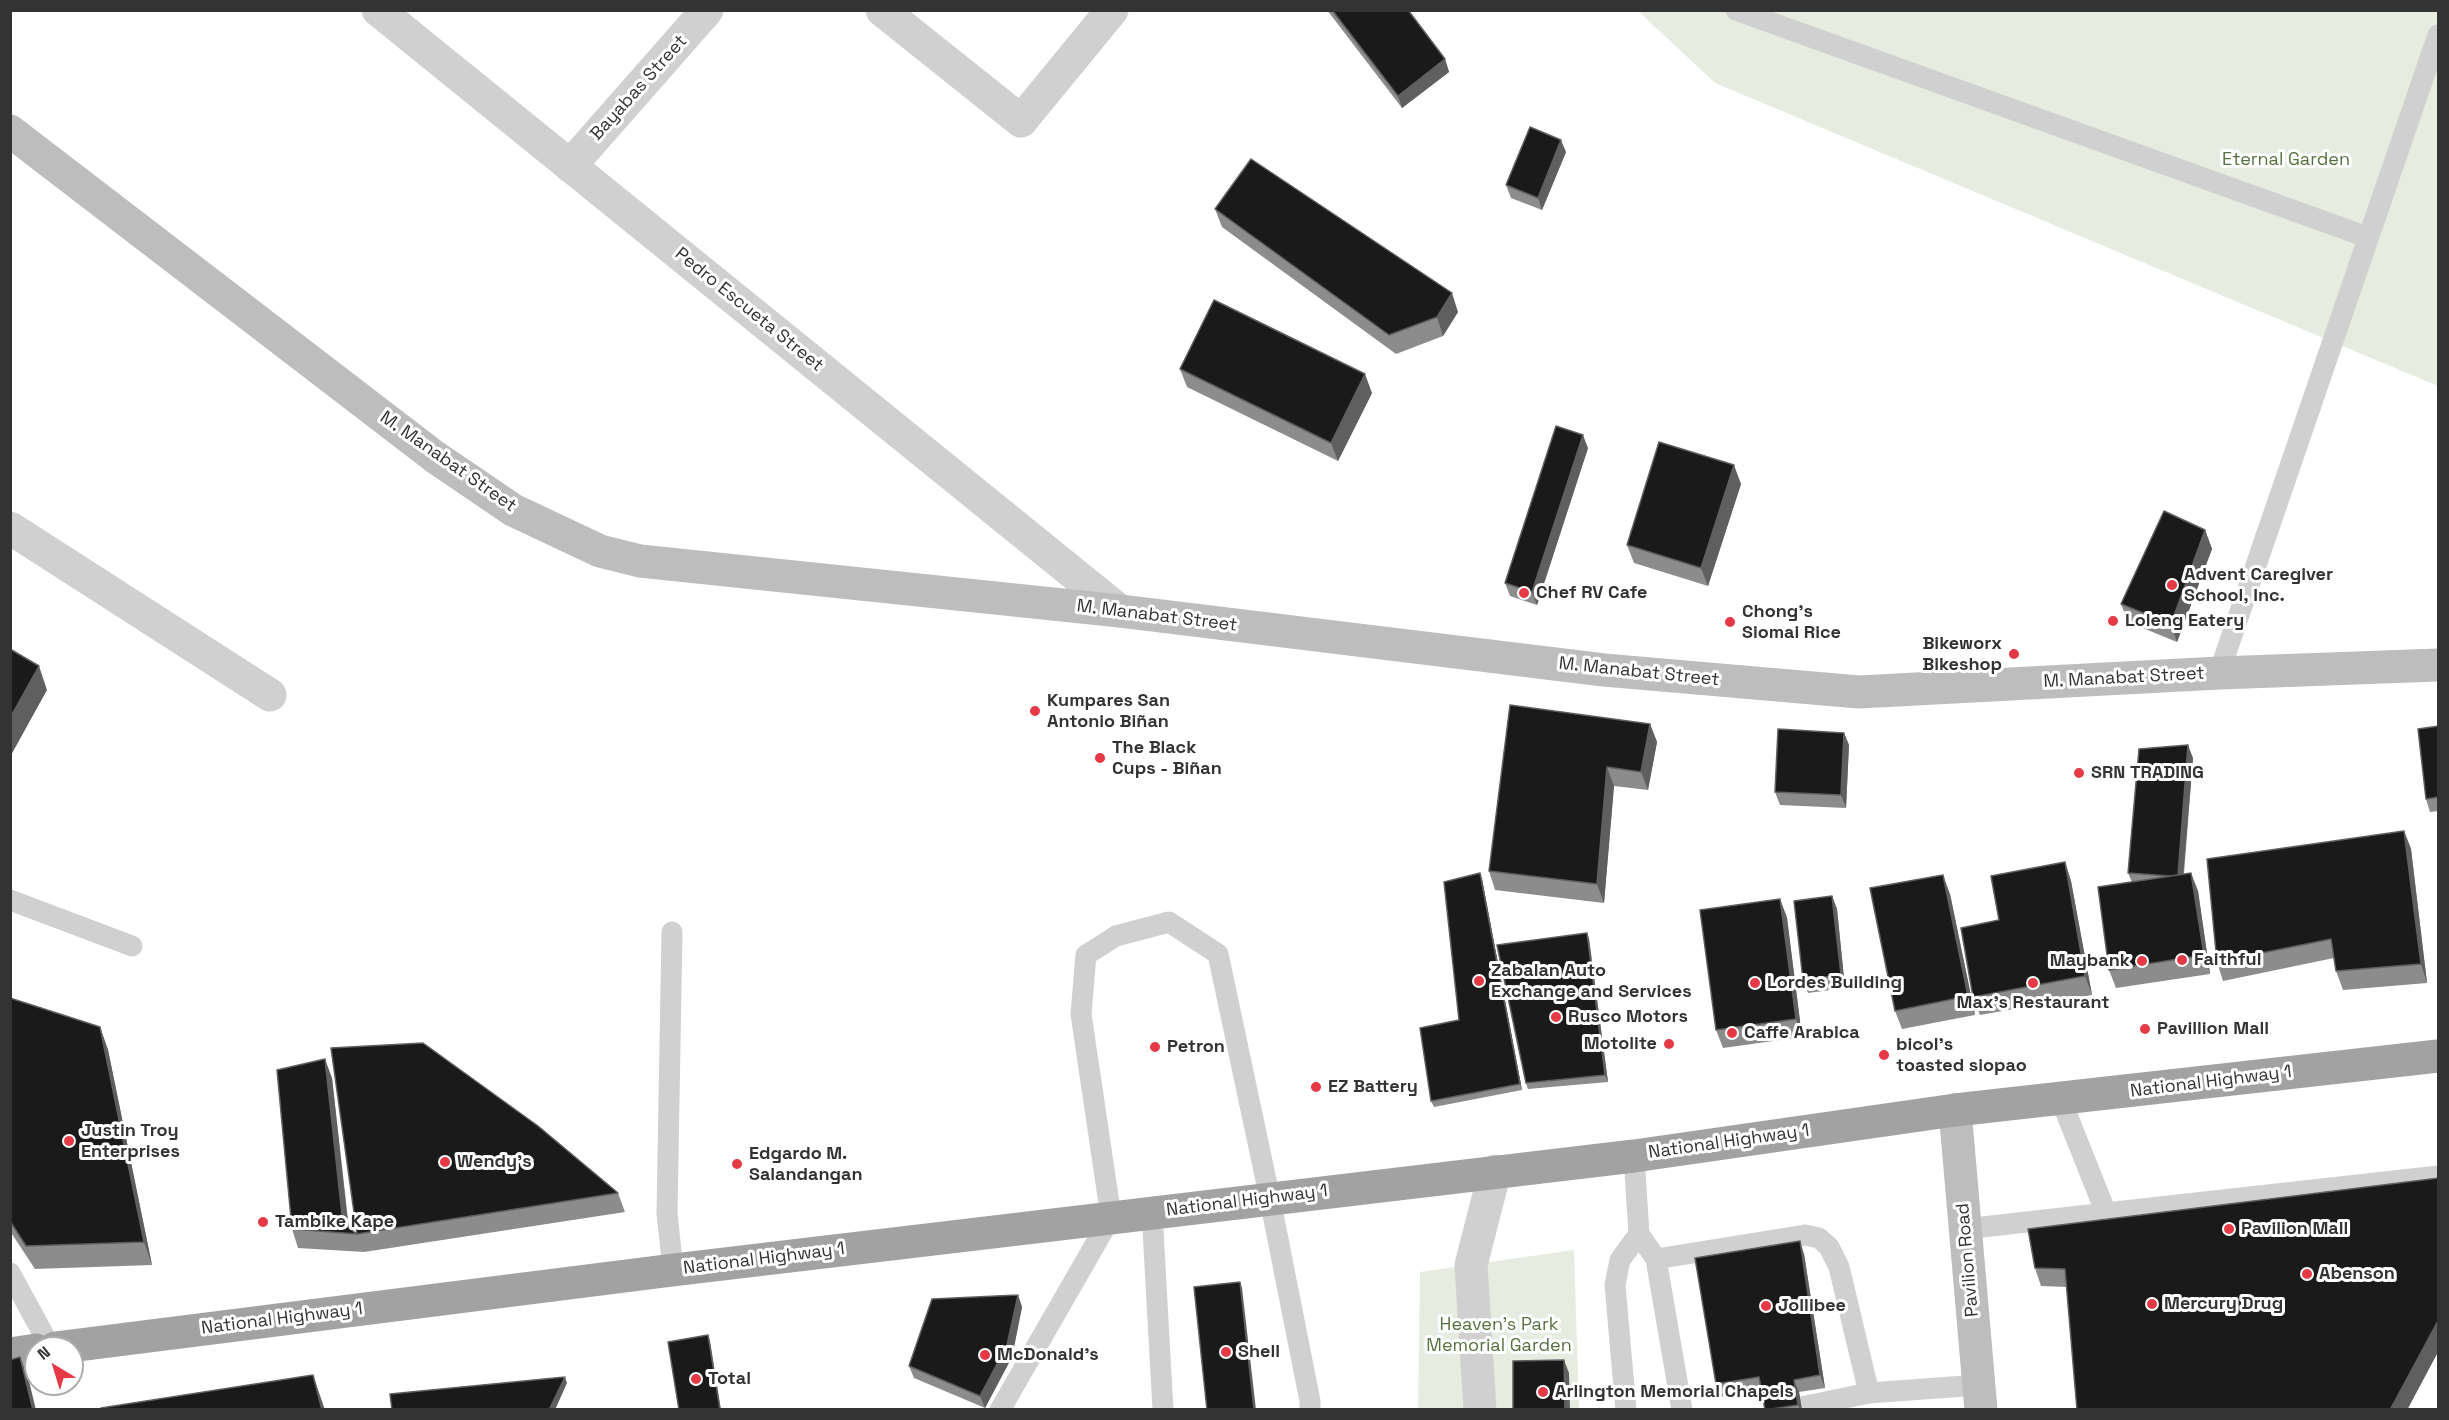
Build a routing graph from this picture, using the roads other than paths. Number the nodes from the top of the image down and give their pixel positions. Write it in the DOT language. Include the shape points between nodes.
graph roads {
  1 [pos="378,10"];
  2 [pos="707,10"];
  3 [pos="882,10"];
  4 [pos="1112,10"];
  5 [pos="1736,10"];
  6 [pos="2439,35"];
  7 [pos="10,131"];
  8 [pos="570,166"];
  9 [pos="2367,237"];
  10 [pos="10,528"];
  11 [pos="1120,610"];
  12 [pos="2439,665"];
  13 [pos="2219,673"];
  14 [pos="270,695"];
  15 [pos="10,900"];
  16 [pos="672,932"];
  17 [pos="132,945"];
  18 [pos="2439,1056"];
  19 [pos="2061,1100"];
  20 [pos="1956,1110"];
  21 [pos="1634,1156"];
  22 [pos="1495,1171"];
  23 [pos="2439,1176"];
  24 [pos="1270,1199"];
  25 [pos="1152,1212"];
  26 [pos="2106,1213"];
  27 [pos="1111,1217"];
  28 [pos="1965,1229"];
  29 [pos="1639,1234"];
  30 [pos="1656,1259"];
  31 [pos="673,1270"];
  32 [pos="10,1273"];
  33 [pos="46,1336"];
  34 [pos="84,1344"];
  35 [pos="1869,1393"];
  36 [pos="1979,1397"];
  37 [pos="1801,1407"];
  38 [pos="1000,1410"];
  39 [pos="1163,1410"];
  40 [pos="1310,1410"];
  41 [pos="1480,1410"];
  42 [pos="1626,1410"];
  43 [pos="1682,1410"];
  1 -- 8 [label="street, Pedro Escueta Street"];
  2 -- 8 [label="street, Bayabas Street"];
  3 -- 4 [label="street" via="1021,121"];
  5 -- 9 [label="lane"];
  6 -- 9 [label="lane"];
  7 -- 11 [label="main road, M. Manabat Street" via="435,457 513,510 600,551 640,561"];
  8 -- 11 [label="street, Pedro Escueta Street"];
  9 -- 13 [label="lane"];
  10 -- 14 [label="street"];
  11 -- 13 [label="main road, M. Manabat Street" via="1604,670 1859,692"];
  12 -- 13 [label="main road, M. Manabat Street"];
  15 -- 17 [label="lane"];
  16 -- 31 [label="lane" via="667,1213"];
  18 -- 19 [label="highway, National Highway 1"];
  19 -- 20 [label="highway, National Highway 1"];
  19 -- 26 [label="lane"];
  20 -- 21 [label="highway, National Highway 1"];
  20 -- 28 [label="main road, Pavilion Road"];
  21 -- 22 [label="highway, National Highway 1"];
  21 -- 29 [label="lane"];
  22 -- 24 [label="highway, National Highway 1"];
  22 -- 41 [label="street" via="1471,1265"];
  23 -- 26 [label="lane"];
  24 -- 25 [label="highway, National Highway 1"];
  24 -- 27 [label="lane" via="1218,954 1169,922 1116,936 1086,955 1081,1014"];
  24 -- 40 [label="lane"];
  25 -- 27 [label="highway, National Highway 1"];
  25 -- 39 [label="lane"];
  26 -- 28 [label="lane"];
  27 -- 31 [label="highway, National Highway 1"];
  27 -- 38 [label="lane"];
  28 -- 36 [label="main road, Pavilion Road"];
  29 -- 30 [label="lane"];
  29 -- 42 [label="lane" via="1620,1260 1615,1285"];
  30 -- 35 [label="lane" via="1805,1235 1819,1238 1829,1247 1839,1267"];
  30 -- 43 [label="lane"];
  31 -- 34 [label="highway, National Highway 1"];
  32 -- 33 [label="lane"];
  35 -- 36 [label="lane"];
  35 -- 37 [label="lane"];
}
